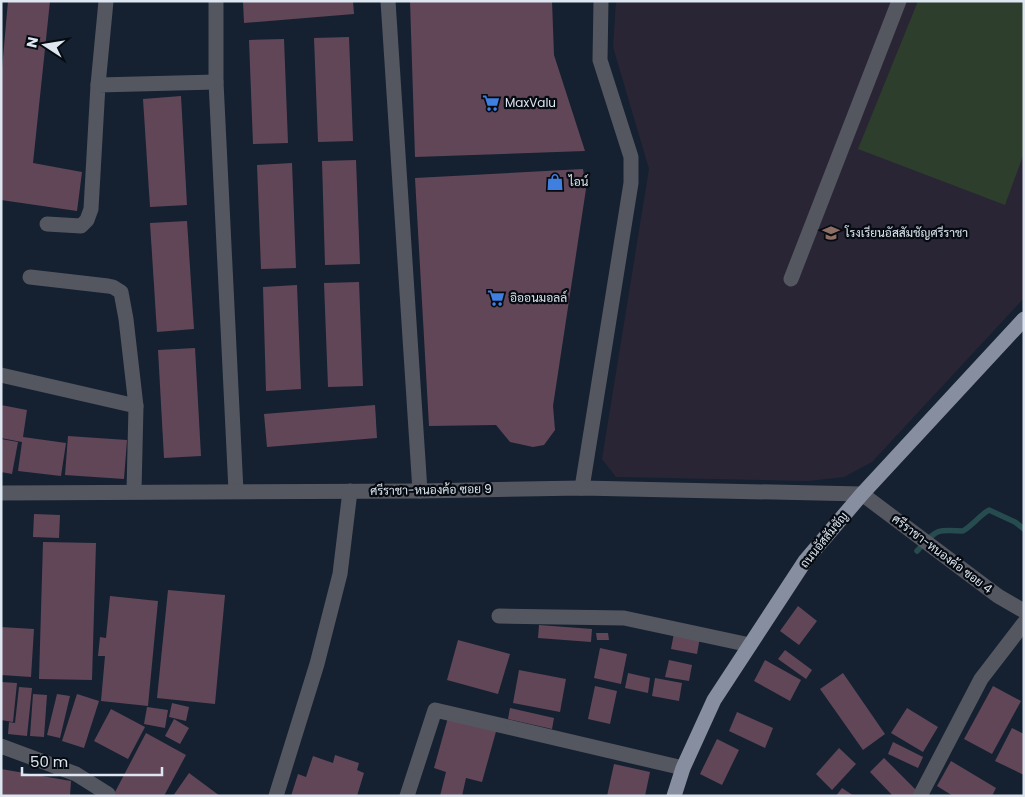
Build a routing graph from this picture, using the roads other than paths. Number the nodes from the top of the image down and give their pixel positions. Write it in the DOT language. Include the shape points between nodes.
graph roads {
  1 [pos="106,1"];
  2 [pos="216,1"];
  3 [pos="388,1"];
  4 [pos="601,1"];
  5 [pos="899,1"];
  6 [pos="216,82"];
  7 [pos="98,85"];
  8 [pos="47,224"];
  9 [pos="30,277"];
  10 [pos="791,279"];
  11 [pos="1024,319"];
  12 [pos="1,375"];
  13 [pos="136,406"];
  14 [pos="582,488"];
  15 [pos="134,491"];
  16 [pos="236,491"];
  17 [pos="350,491"];
  18 [pos="420,491"];
  19 [pos="1,493"];
  20 [pos="862,494"];
  21 [pos="1024,611"];
  22 [pos="499,616"];
  23 [pos="1024,623"];
  24 [pos="750,645"];
  25 [pos="1,746"];
  26 [pos="683,768"];
  27 [pos="108,795"];
  28 [pos="276,796"];
  29 [pos="407,796"];
  30 [pos="674,796"];
  31 [pos="920,796"];
  1 -- 7 [label="street"];
  2 -- 6 [label="street"];
  3 -- 18 [label="street"];
  4 -- 14 [label="street" via="600,60 631,157 631,183"];
  5 -- 10 [label="street"];
  6 -- 7 [label="street"];
  6 -- 16 [label="street"];
  7 -- 8 [label="street" via="91,209 87,220 82,226"];
  9 -- 13 [label="street" via="108,286 121,292"];
  11 -- 20 [label="main road, ถนนอัสสัมชัญ"];
  12 -- 13 [label="street"];
  13 -- 15 [label="street"];
  14 -- 18 [label="street, ศรีราชา-หนองค้อ ซอย 9"];
  14 -- 20 [label="street, ศรีราชา-หนองค้อ ซอย 9"];
  15 -- 16 [label="street, ศรีราชา-หนองค้อ ซอย 9"];
  15 -- 19 [label="street, ศรีราชา-หนองค้อ ซอย 9"];
  16 -- 17 [label="street, ศรีราชา-หนองค้อ ซอย 9"];
  17 -- 18 [label="street, ศรีราชา-หนองค้อ ซอย 9"];
  17 -- 28 [label="street" via="340,574 317,664"];
  20 -- 21 [label="street, ศรีราชา-หนองค้อ ซอย 4" via="998,596"];
  20 -- 24 [label="main road, ถนนอัสสัมชัญ" via="805,561"];
  22 -- 24 [label="street" via="624,618"];
  23 -- 31 [label="street" via="981,679"];
  24 -- 26 [label="main road, ถนนอัสสัมชัญ" via="714,700"];
  25 -- 27 [label="street" via="76,774"];
  26 -- 29 [label="street" via="435,710"];
  26 -- 30 [label="main road, ถนนอัสสัมชัญ"];
}
